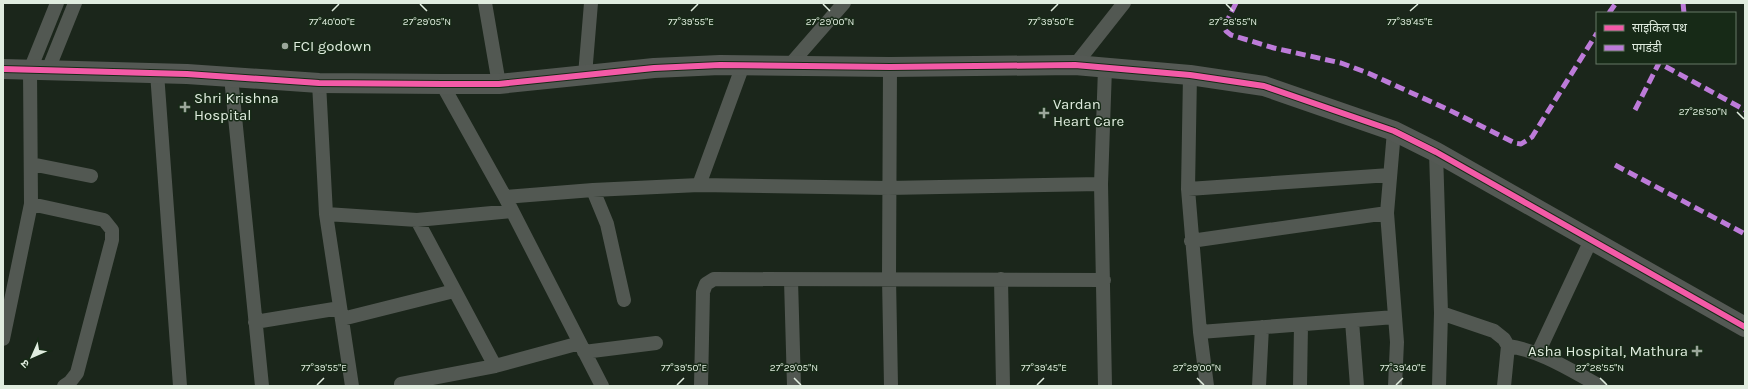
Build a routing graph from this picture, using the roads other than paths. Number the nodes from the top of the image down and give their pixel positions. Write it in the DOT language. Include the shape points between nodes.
graph roads {
  1 [pos="57,3"];
  2 [pos="76,3"];
  3 [pos="485,3"];
  4 [pos="591,3"];
  5 [pos="844,3"];
  6 [pos="1124,3"];
  7 [pos="743,65"];
  8 [pos="1075,65"];
  9 [pos="789,66"];
  10 [pos="890,67"];
  11 [pos="1105,68"];
  12 [pos="3,69"];
  13 [pos="39,70"];
  14 [pos="157,73"];
  15 [pos="585,75"];
  16 [pos="1190,75"];
  17 [pos="231,77"];
  18 [pos="318,82"];
  19 [pos="442,84"];
  20 [pos="499,84"];
  21 [pos="1394,131"];
  22 [pos="1436,152"];
  23 [pos="31,164"];
  24 [pos="1390,175"];
  25 [pos="91,176"];
  26 [pos="1101,184"];
  27 [pos="699,185"];
  28 [pos="888,188"];
  29 [pos="1188,189"];
  30 [pos="593,190"];
  31 [pos="505,197"];
  32 [pos="31,204"];
  33 [pos="512,211"];
  34 [pos="1387,213"];
  35 [pos="326,214"];
  36 [pos="417,220"];
  37 [pos="1191,240"];
  38 [pos="1591,240"];
  39 [pos="889,278"];
  40 [pos="791,280"];
  41 [pos="1001,280"];
  42 [pos="1104,280"];
  43 [pos="454,291"];
  44 [pos="624,300"];
  45 [pos="341,313"];
  46 [pos="1441,313"];
  47 [pos="1395,317"];
  48 [pos="5,320"];
  49 [pos="1352,321"];
  50 [pos="255,322"];
  51 [pos="1300,325"];
  52 [pos="1262,327"];
  53 [pos="1745,327"];
  54 [pos="1200,332"];
  55 [pos="3,339"];
  56 [pos="656,343"];
  57 [pos="1508,346"];
  58 [pos="582,348"];
  59 [pos="1538,353"];
  60 [pos="494,366"];
  61 [pos="401,384"];
  62 [pos="64,386"];
  63 [pos="180,386"];
  64 [pos="262,386"];
  65 [pos="352,386"];
  66 [pos="602,386"];
  67 [pos="701,386"];
  68 [pos="794,386"];
  69 [pos="891,386"];
  70 [pos="1003,386"];
  71 [pos="1105,386"];
  72 [pos="1207,386"];
  73 [pos="1259,386"];
  74 [pos="1300,386"];
  75 [pos="1357,386"];
  76 [pos="1395,386"];
  77 [pos="1439,386"];
  78 [pos="1504,386"];
  79 [pos="1600,386"];
  1 -- 13 [label="street"];
  2 -- 13 [label="street"];
  3 -- 20 [label="street"];
  4 -- 15 [label="street"];
  5 -- 9 [label="street"];
  6 -- 8 [label="street"];
  7 -- 9 [label="street"];
  7 -- 15 [label="street" via="654,68"];
  7 -- 27 [label="street"];
  8 -- 10 [label="street"];
  8 -- 11 [label="street"];
  9 -- 10 [label="street"];
  10 -- 28 [label="street"];
  11 -- 16 [label="street"];
  11 -- 26 [label="street"];
  12 -- 13 [label="street"];
  13 -- 14 [label="street"];
  13 -- 23 [label="street"];
  14 -- 17 [label="street"];
  14 -- 63 [label="street"];
  15 -- 20 [label="street"];
  16 -- 21 [label="street" via="1264,86"];
  16 -- 29 [label="street"];
  17 -- 18 [label="street"];
  17 -- 50 [label="street"];
  18 -- 19 [label="street"];
  18 -- 35 [label="street"];
  19 -- 20 [label="street"];
  19 -- 31 [label="street"];
  21 -- 22 [label="street"];
  21 -- 24 [label="street"];
  22 -- 38 [label="street"];
  22 -- 46 [label="street"];
  23 -- 25 [label="street"];
  23 -- 32 [label="street"];
  24 -- 29 [label="street"];
  24 -- 34 [label="street"];
  26 -- 28 [label="street"];
  26 -- 42 [label="street"];
  27 -- 28 [label="street"];
  27 -- 30 [label="street"];
  28 -- 39 [label="street"];
  29 -- 37 [label="street"];
  30 -- 31 [label="street"];
  30 -- 44 [label="street" via="607,224"];
  31 -- 33 [label="street"];
  32 -- 48 [label="street"];
  32 -- 62 [label="street" via="104,220 112,230 112,240 76,373"];
  33 -- 36 [label="street"];
  33 -- 58 [label="street"];
  34 -- 37 [label="street"];
  34 -- 47 [label="street"];
  35 -- 36 [label="street"];
  35 -- 45 [label="street"];
  36 -- 43 [label="street"];
  37 -- 54 [label="street"];
  38 -- 53 [label="street"];
  38 -- 59 [label="street"];
  39 -- 40 [label="street"];
  39 -- 41 [label="street"];
  39 -- 69 [label="street"];
  40 -- 67 [label="street" via="723,278 714,279 706,284 703,292"];
  40 -- 68 [label="street"];
  41 -- 42 [label="street"];
  41 -- 70 [label="street"];
  42 -- 71 [label="street"];
  43 -- 45 [label="street"];
  43 -- 60 [label="street"];
  45 -- 50 [label="street"];
  45 -- 65 [label="street"];
  46 -- 57 [label="street" via="1494,331"];
  46 -- 77 [label="street"];
  47 -- 49 [label="street"];
  47 -- 76 [label="street"];
  48 -- 55 [label="street"];
  49 -- 51 [label="street"];
  49 -- 75 [label="street"];
  50 -- 64 [label="street"];
  51 -- 52 [label="street"];
  51 -- 74 [label="street"];
  52 -- 54 [label="street"];
  52 -- 73 [label="street"];
  54 -- 72 [label="street"];
  56 -- 58 [label="street"];
  57 -- 59 [label="street"];
  57 -- 78 [label="street"];
  58 -- 60 [label="street"];
  58 -- 66 [label="street"];
  59 -- 79 [label="street"];
  60 -- 61 [label="street"];
}
